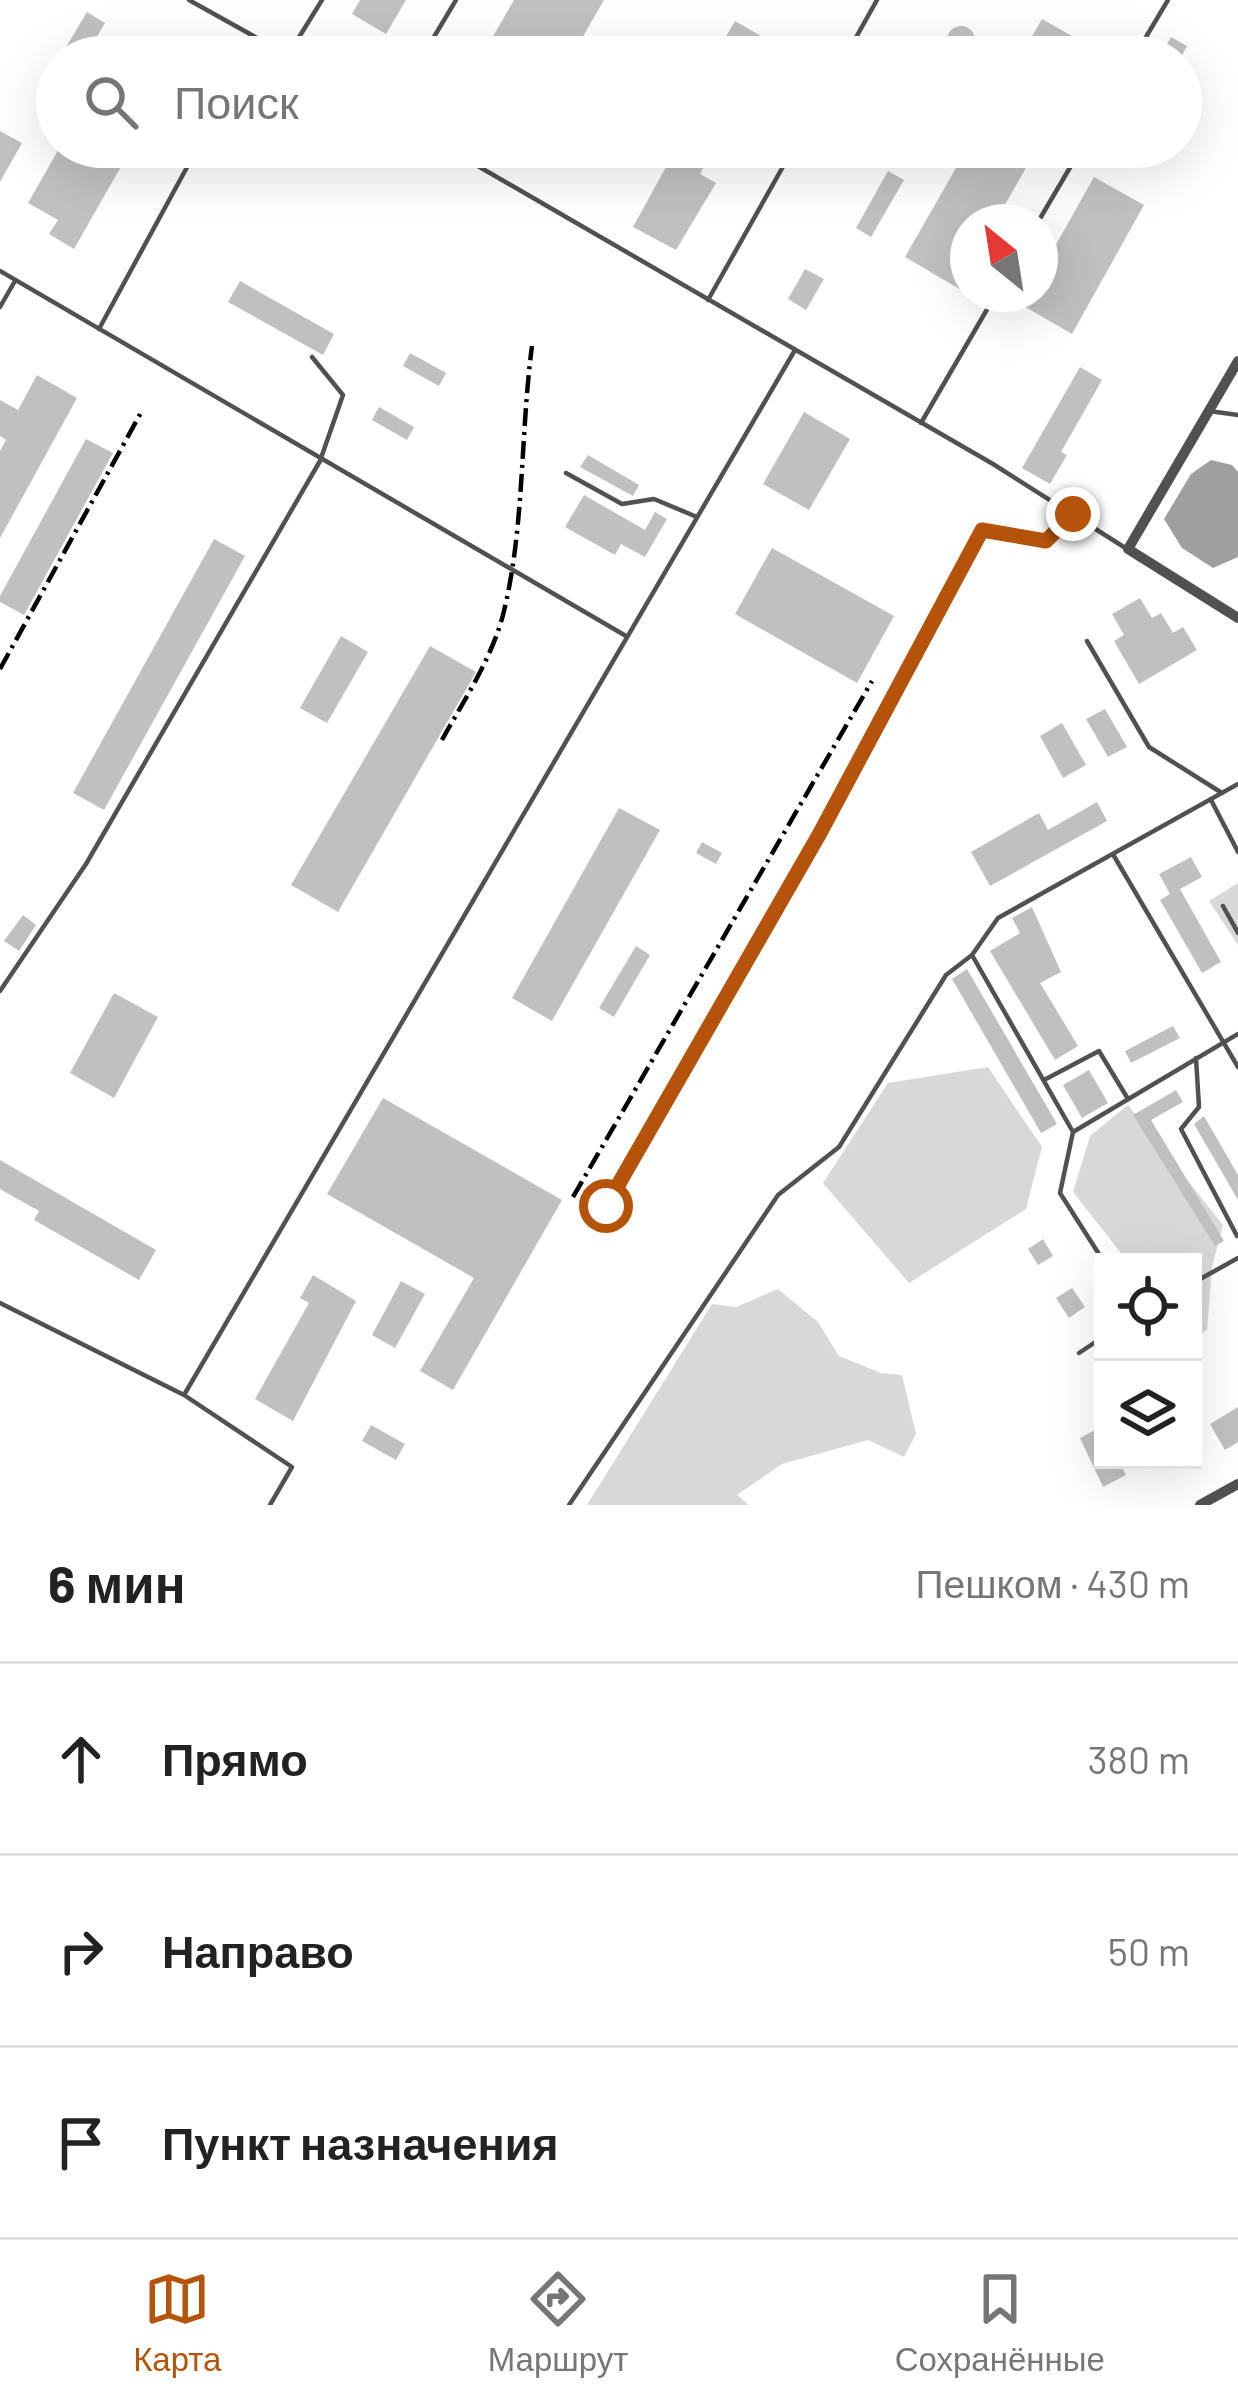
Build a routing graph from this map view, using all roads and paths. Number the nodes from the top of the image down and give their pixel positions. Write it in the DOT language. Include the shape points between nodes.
graph roads {
  1 [pos="189,0"];
  2 [pos="322,0"];
  3 [pos="456,0"];
  4 [pos="877,0"];
  5 [pos="1168,0"];
  6 [pos="253,36"];
  7 [pos="301,36"];
  8 [pos="435,36"];
  9 [pos="857,36"];
  10 [pos="1147,36"];
  11 [pos="187,168"];
  12 [pos="481,168"];
  13 [pos="782,168"];
  14 [pos="1070,168"];
  15 [pos="1049,204"];
  16 [pos="0,271"];
  17 [pos="16,280"];
  18 [pos="708,301"];
  19 [pos="0,307"];
  20 [pos="986,312"];
  21 [pos="99,329"];
  22 [pos="795,350"];
  23 [pos="312,356"];
  24 [pos="1238,361"];
  25 [pos="1209,411"];
  26 [pos="1238,416"];
  27 [pos="921,423"];
  28 [pos="320,461"];
  29 [pos="566,473"];
  30 [pos="1073,514"];
  31 [pos="697,517"];
  32 [pos="1128,549"];
  33 [pos="1238,618"];
  34 [pos="626,636"];
  35 [pos="1087,641"];
  36 [pos="1238,784"];
  37 [pos="1222,794"];
  38 [pos="1211,800"];
  39 [pos="1238,852"];
  40 [pos="1114,856"];
  41 [pos="1222,906"];
  42 [pos="1238,933"];
  43 [pos="972,955"];
  44 [pos="0,991"];
  45 [pos="1238,1034"];
  46 [pos="1222,1041"];
  47 [pos="1196,1058"];
  48 [pos="1238,1067"];
  49 [pos="1044,1080"];
  50 [pos="1128,1099"];
  51 [pos="1073,1132"];
  52 [pos="606,1206"];
  53 [pos="1237,1236"];
  54 [pos="1098,1253"];
  55 [pos="1238,1258"];
  56 [pos="1202,1278"];
  57 [pos="0,1304"];
  58 [pos="1094,1343"];
  59 [pos="1078,1353"];
  60 [pos="184,1395"];
  61 [pos="1238,1484"];
  62 [pos="270,1505"];
  63 [pos="569,1505"];
  64 [pos="1200,1505"];
  1 -- 6 [label="lane"];
  2 -- 7 [label="lane"];
  3 -- 8 [label="lane"];
  4 -- 9 [label="lane"];
  5 -- 10 [label="lane"];
  11 -- 21 [label="lane"];
  12 -- 18 [label="lane"];
  13 -- 18 [label="lane"];
  14 -- 15 [label="lane"];
  16 -- 17 [label="lane"];
  17 -- 19 [label="lane"];
  17 -- 21 [label="lane"];
  18 -- 22 [label="lane"];
  20 -- 27 [label="lane"];
  21 -- 28 [label="lane"];
  22 -- 27 [label="lane"];
  22 -- 31 [label="lane"];
  23 -- 28 [label="lane" via="343,395"];
  24 -- 25 [label="street"];
  25 -- 26 [label="lane"];
  25 -- 32 [label="street"];
  27 -- 30 [label="lane"];
  28 -- 34 [label="lane"];
  28 -- 44 [label="lane" via="86,864"];
  29 -- 31 [label="lane" via="622,504 654,499"];
  30 -- 32 [label="lane"];
  30 -- 52 [label="lane" via="1046,541 982,530"];
  31 -- 34 [label="lane"];
  32 -- 33 [label="street"];
  34 -- 60 [label="lane"];
  35 -- 37 [label="lane" via="1149,747"];
  36 -- 37 [label="lane"];
  37 -- 38 [label="lane"];
  38 -- 39 [label="lane"];
  38 -- 40 [label="lane"];
  40 -- 43 [label="lane" via="998,918"];
  40 -- 46 [label="lane"];
  41 -- 42 [label="lane"];
  43 -- 49 [label="lane"];
  43 -- 63 [label="lane" via="946,975 839,1147 778,1195"];
  45 -- 46 [label="lane"];
  46 -- 47 [label="lane"];
  46 -- 48 [label="lane"];
  47 -- 50 [label="lane"];
  47 -- 53 [label="lane" via="1199,1107 1181,1129"];
  49 -- 50 [label="lane" via="1099,1051"];
  49 -- 51 [label="lane"];
  50 -- 51 [label="lane"];
  51 -- 54 [label="lane" via="1060,1192"];
  55 -- 56 [label="lane"];
  57 -- 60 [label="lane"];
  58 -- 59 [label="lane"];
  60 -- 62 [label="lane" via="292,1467"];
  61 -- 64 [label="street"];
}
